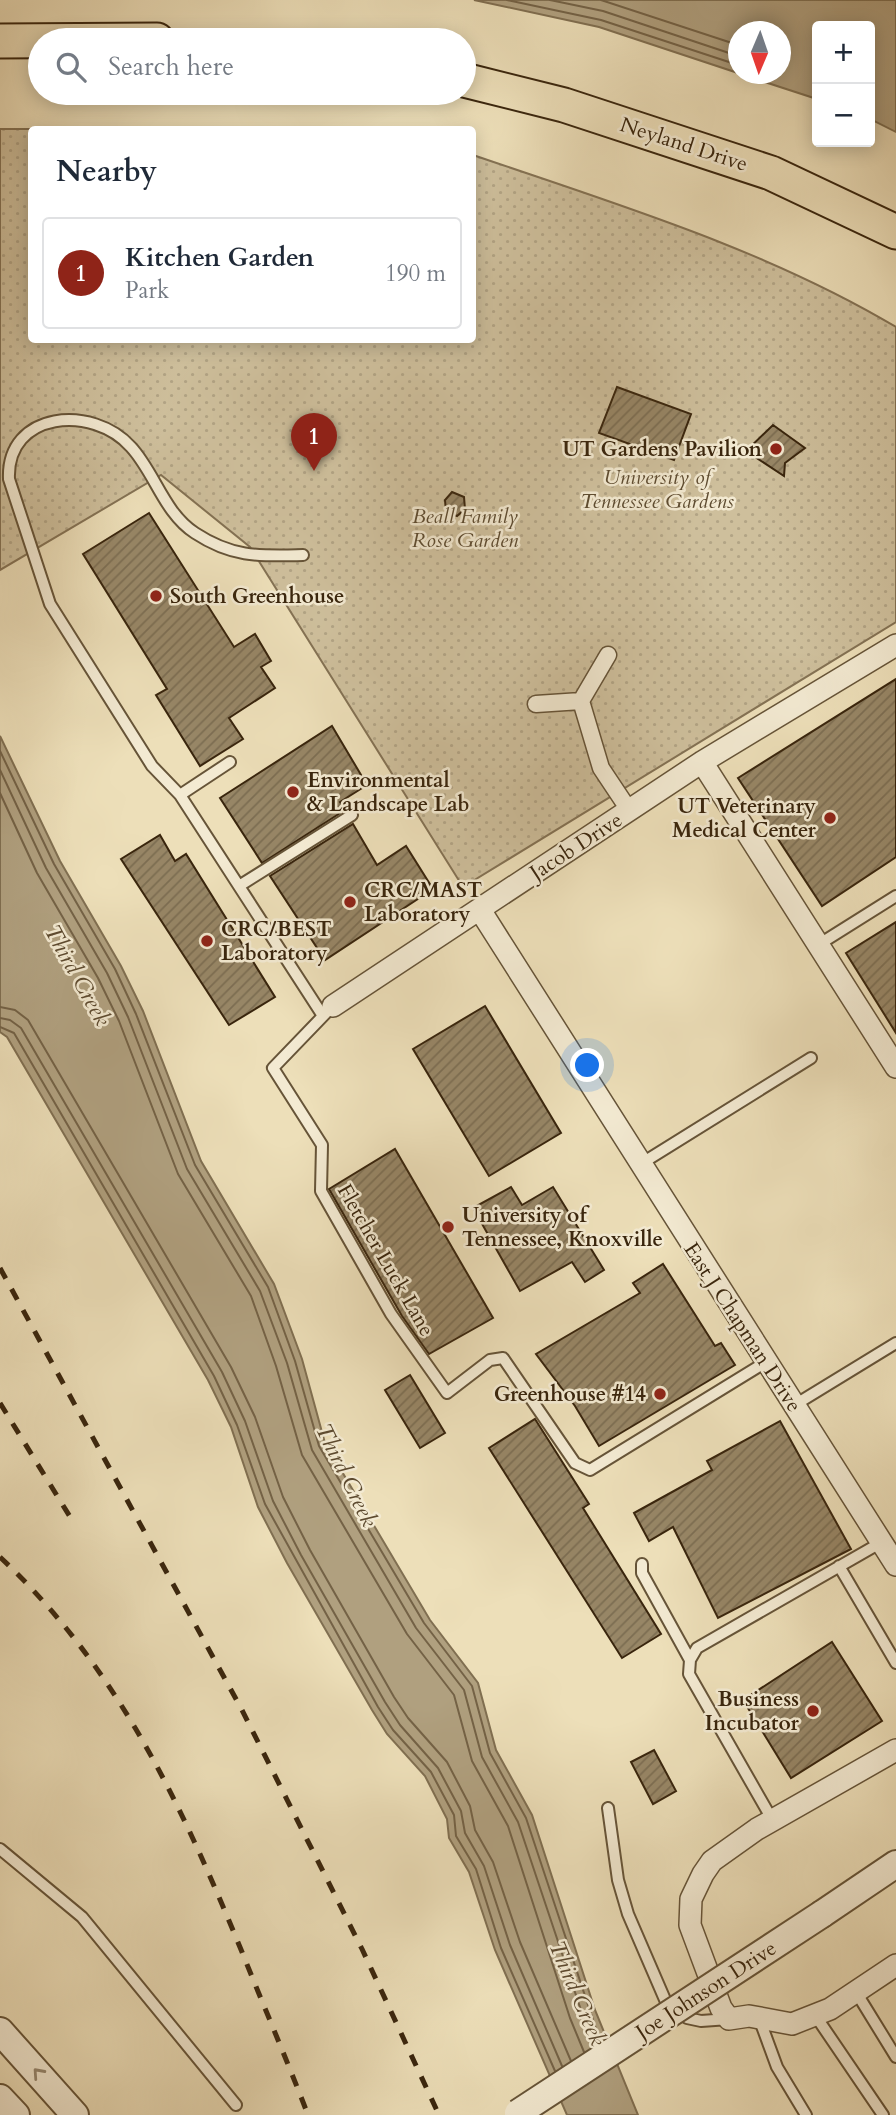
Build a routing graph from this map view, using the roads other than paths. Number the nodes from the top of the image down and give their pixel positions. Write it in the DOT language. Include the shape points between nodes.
graph roads {
  1 [pos="0,41"];
  2 [pos="28,41"];
  3 [pos="476,83"];
  4 [pos="896,232"];
  5 [pos="303,555"];
  6 [pos="896,645"];
  7 [pos="608,655"];
  8 [pos="581,701"];
  9 [pos="536,704"];
  10 [pos="230,762"];
  11 [pos="702,762"];
  12 [pos="180,795"];
  13 [pos="622,801"];
  14 [pos="352,815"];
  15 [pos="239,886"];
  16 [pos="896,896"];
  17 [pos="480,910"];
  18 [pos="818,945"];
  19 [pos="328,1011"];
  20 [pos="811,1058"];
  21 [pos="896,1067"];
  22 [pos="273,1068"];
  23 [pos="639,1165"];
  24 [pos="896,1343"];
  25 [pos="766,1362"];
  26 [pos="793,1406"];
  27 [pos="882,1542"];
  28 [pos="642,1564"];
  29 [pos="896,1565"];
  30 [pos="839,1566"];
  31 [pos="690,1660"];
  32 [pos="896,1662"];
  33 [pos="896,1750"];
  34 [pos="608,1808"];
  35 [pos="773,1821"];
  36 [pos="0,1849"];
  37 [pos="896,1864"];
  38 [pos="896,1965"];
  39 [pos="856,1992"];
  40 [pos="815,2015"];
  41 [pos="759,2018"];
  42 [pos="729,2019"];
  43 [pos="0,2031"];
  44 [pos="896,2057"];
  45 [pos="0,2098"];
  46 [pos="236,2105"];
  47 [pos="518,2114"];
  48 [pos="16,2115"];
  49 [pos="75,2115"];
  50 [pos="806,2115"];
  51 [pos="883,2115"];
  1 -- 2 [label="main road"];
  3 -- 4 [label="main road, Neyland Drive" via="564,105 771,173"];
  5 -- 12 [label="lane" via="245,556 195,533 177,518 131,446 99,423 57,419 29,432 8,460 9,479 50,604 152,766"];
  6 -- 11 [label="street, Jacob Drive"];
  7 -- 8 [label="street"];
  8 -- 9 [label="street"];
  8 -- 13 [label="street" via="601,768"];
  10 -- 12 [label="lane"];
  11 -- 17 [label="street, Jacob Drive"];
  11 -- 18 [label="street"];
  12 -- 15 [label="lane"];
  14 -- 15 [label="lane"];
  15 -- 19 [label="lane"];
  16 -- 18 [label="lane"];
  17 -- 19 [label="street, Jacob Drive"];
  17 -- 23 [label="street, East J Chapman Drive"];
  18 -- 21 [label="street"];
  19 -- 22 [label="lane, Jacob Drive"];
  20 -- 23 [label="lane"];
  22 -- 25 [label="lane, Fletcher Luck Lane" via="322,1145 321,1191 391,1314 447,1393 490,1360 503,1358 575,1463 590,1470"];
  23 -- 25 [label="street, East J Chapman Drive"];
  24 -- 26 [label="lane"];
  25 -- 26 [label="street, East J Chapman Drive"];
  26 -- 27 [label="street, East J Chapman Drive"];
  27 -- 29 [label="street, East J Chapman Drive"];
  27 -- 30 [label="lane"];
  28 -- 31 [label="lane" via="642,1573"];
  30 -- 31 [label="lane" via="697,1648"];
  30 -- 32 [label="lane"];
  31 -- 35 [label="lane" via="689,1674"];
  33 -- 35 [label="street"];
  34 -- 42 [label="lane" via="618,1880 666,2002 687,2018"];
  35 -- 42 [label="street" via="712,1861 691,1899 690,1925"];
  36 -- 46 [label="lane" via="82,1917"];
  37 -- 47 [label="street, Joe Johnson Drive, bridge"];
  38 -- 39 [label="street"];
  39 -- 40 [label="street"];
  39 -- 44 [label="lane"];
  40 -- 41 [label="street" via="792,2024"];
  40 -- 51 [label="lane"];
  41 -- 42 [label="street"];
  41 -- 50 [label="lane" via="777,2067"];
  49 -- 43 [label="street, one-way"];
  45 -- 48 [label="street"];
}
